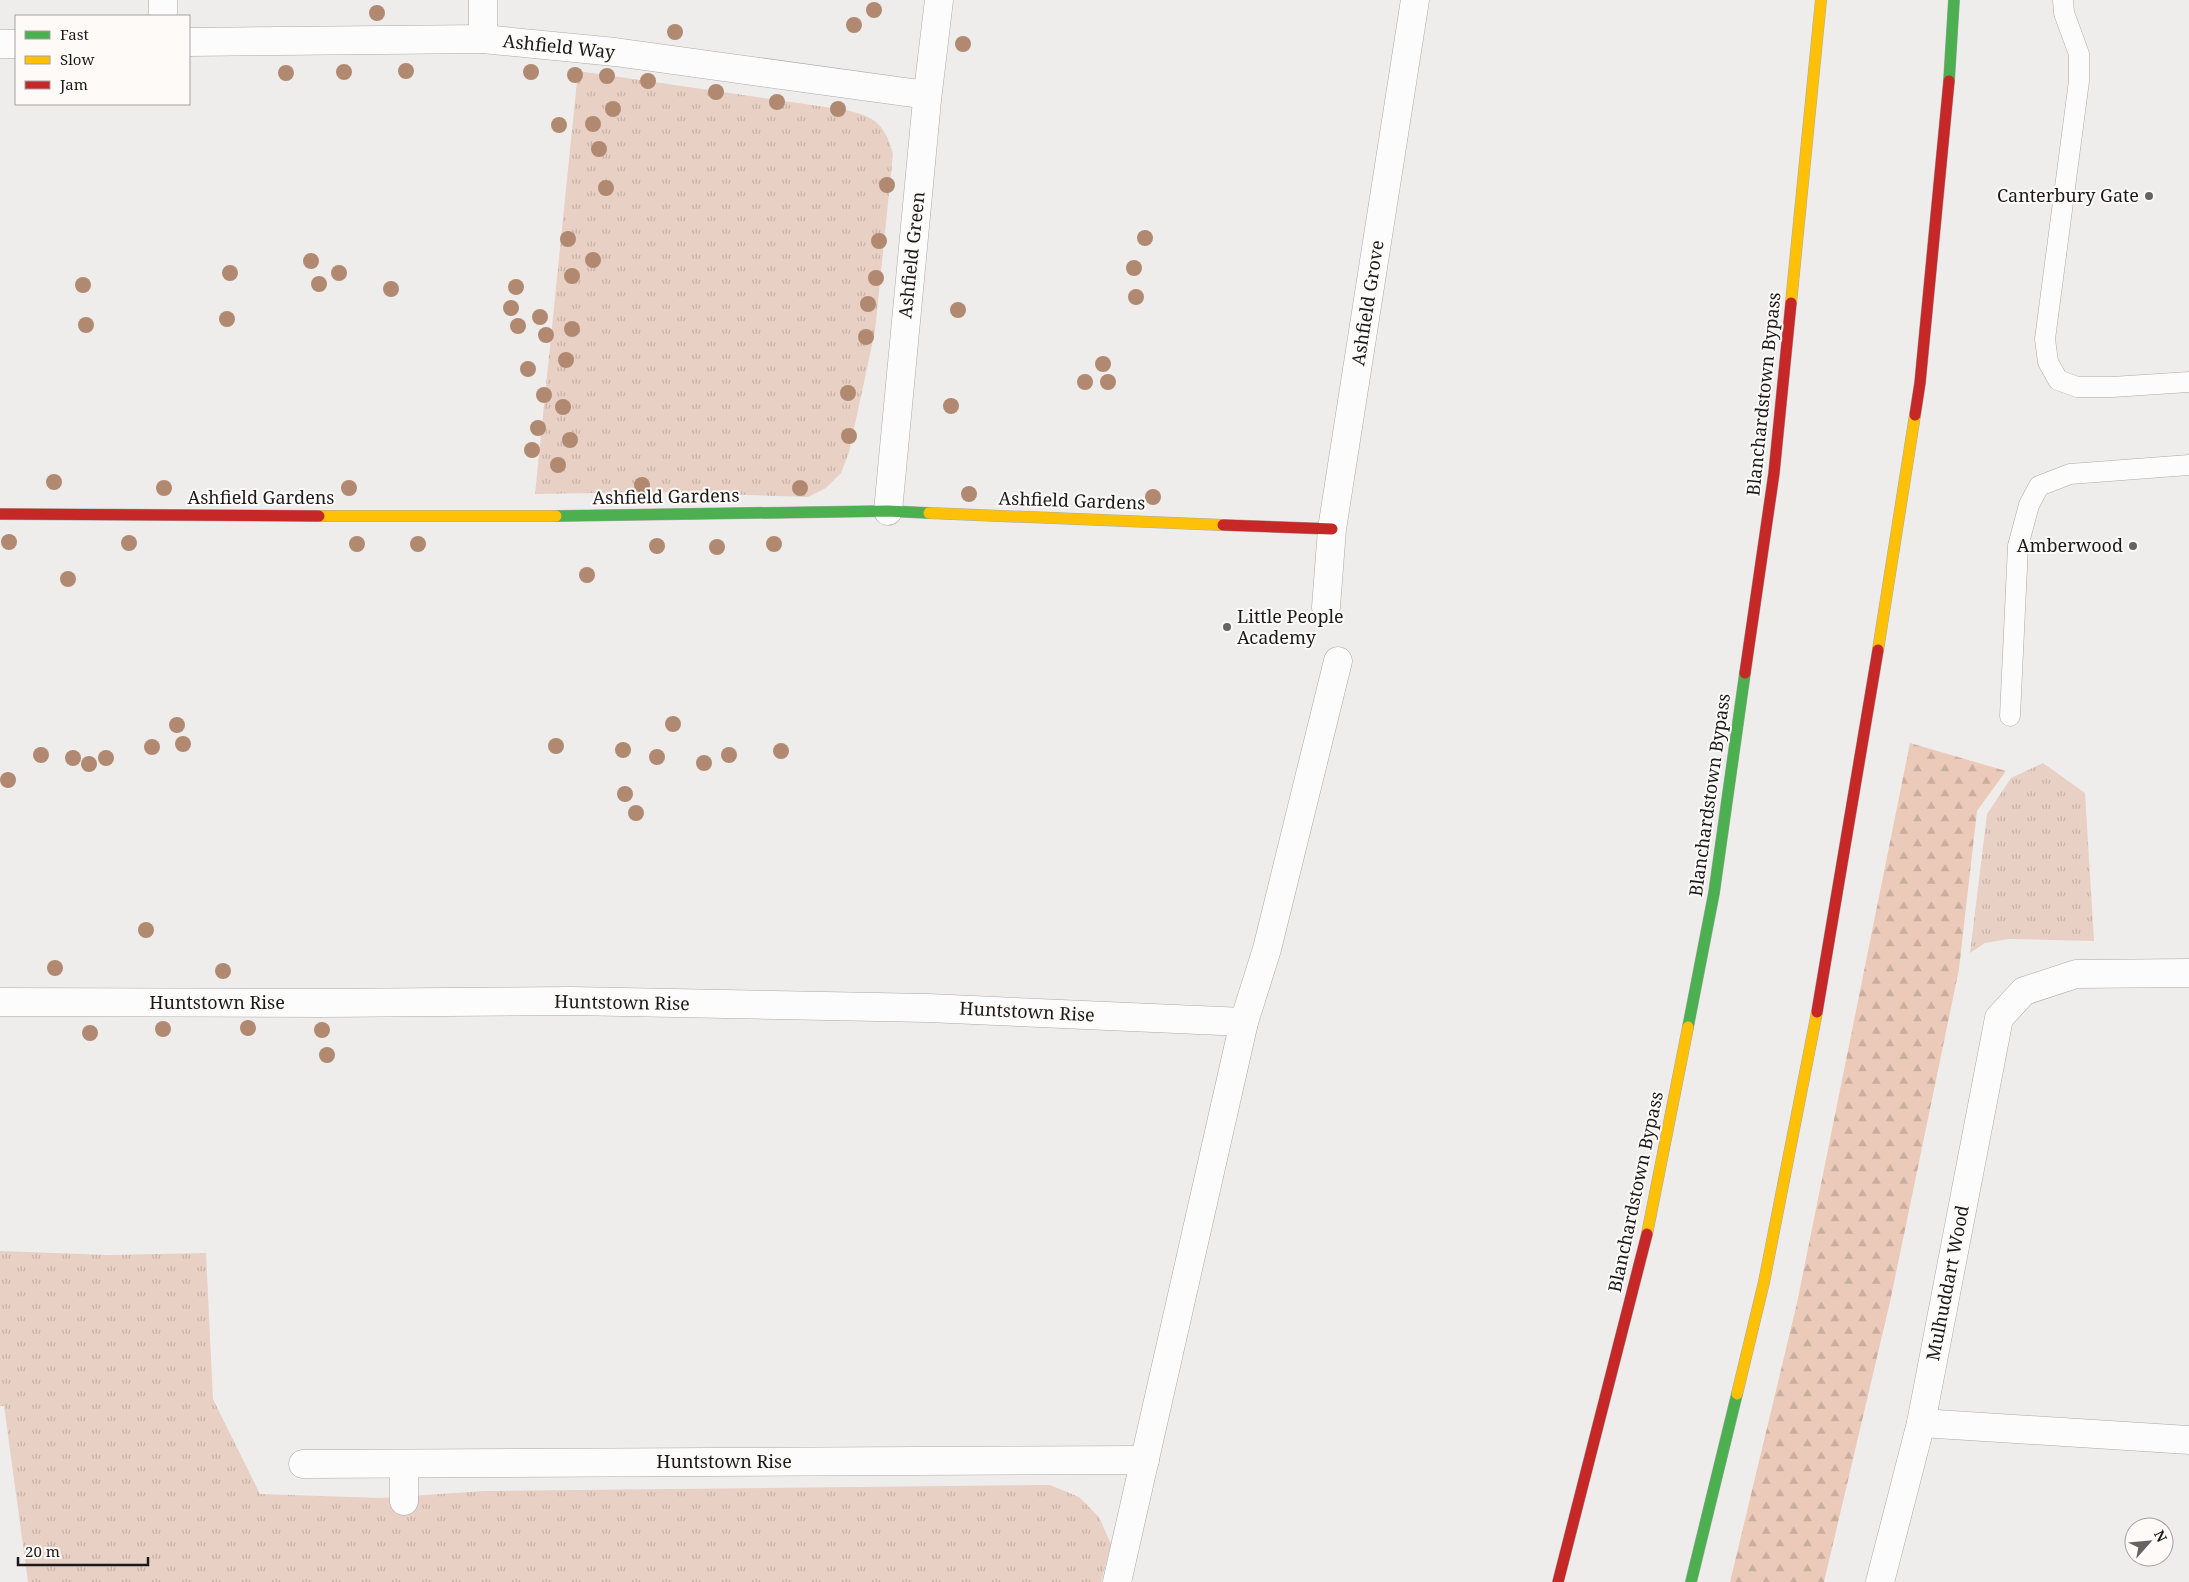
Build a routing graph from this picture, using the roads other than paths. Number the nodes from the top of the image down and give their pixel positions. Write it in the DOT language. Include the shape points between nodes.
graph roads {
  1 [pos="163,0"];
  2 [pos="484,0"];
  3 [pos="939,0"];
  4 [pos="1415,0"];
  5 [pos="1821,0"];
  6 [pos="1954,0"];
  7 [pos="2063,0"];
  8 [pos="163,15"];
  9 [pos="483,39"];
  10 [pos="190,42"];
  11 [pos="0,44"];
  12 [pos="15,44"];
  13 [pos="927,95"];
  14 [pos="2189,382"];
  15 [pos="2189,465"];
  16 [pos="888,511"];
  17 [pos="0,514"];
  18 [pos="1332,529"];
  19 [pos="1326,607"];
  20 [pos="1338,661"];
  21 [pos="2010,716"];
  22 [pos="2189,974"];
  23 [pos="0,1002"];
  24 [pos="1244,1022"];
  25 [pos="1921,1423"];
  26 [pos="2189,1440"];
  27 [pos="1145,1460"];
  28 [pos="303,1464"];
  29 [pos="404,1464"];
  30 [pos="404,1501"];
  31 [pos="1117,1582"];
  32 [pos="1558,1582"];
  33 [pos="1691,1582"];
  34 [pos="1880,1582"];
  1 -- 8 [label="street"];
  2 -- 9 [label="street"];
  3 -- 13 [label="street, Ashfield Green"];
  4 -- 18 [label="street, Ashfield Grove"];
  5 -- 32 [label="main road, Blanchardstown Bypass" via="1774,473 1714,893 1653,1210"];
  6 -- 33 [label="main road" via="1920,383 1853,810 1764,1282"];
  7 -- 14 [label="lane" via="2064,13 2079,54 2079,81 2045,339 2048,362 2058,380 2077,387 2112,388"];
  9 -- 10 [label="street, Ashfield Way"];
  9 -- 13 [label="street, Ashfield Way" via="615,52"];
  11 -- 12 [label="street"];
  13 -- 16 [label="street, Ashfield Green"];
  15 -- 21 [label="lane" via="2070,474 2039,486 2029,505 2018,546"];
  16 -- 17 [label="main road, Ashfield Gardens" via="510,517"];
  16 -- 18 [label="main road, Ashfield Gardens"];
  18 -- 19 [label="street, Ashfield Grove"];
  20 -- 24 [label="street" via="1267,949"];
  22 -- 25 [label="street, Mulhuddart Wood" via="2076,974 2024,991 1999,1018"];
  23 -- 24 [label="street, Huntstown Rise" via="323,1004 571,1001 928,1008"];
  24 -- 27 [label="street"];
  25 -- 26 [label="street"];
  25 -- 34 [label="street, Mulhuddart Wood"];
  27 -- 29 [label="street, Huntstown Rise"];
  27 -- 31 [label="street"];
  28 -- 29 [label="street, Huntstown Rise"];
  29 -- 30 [label="street"];
}
